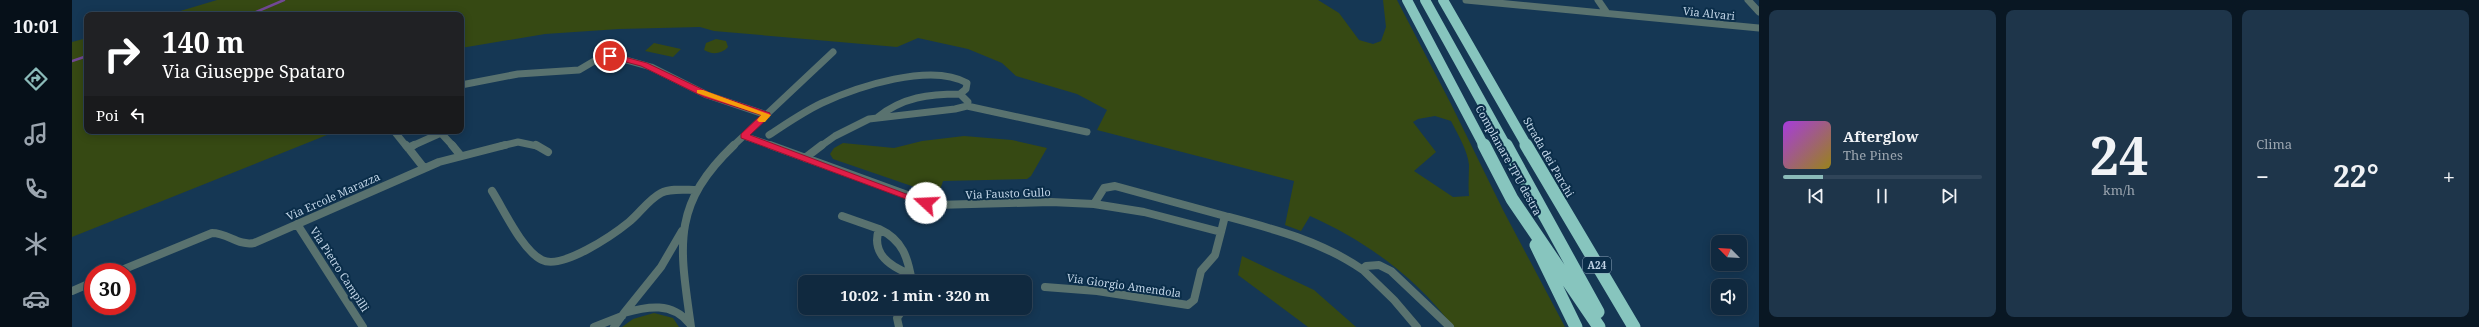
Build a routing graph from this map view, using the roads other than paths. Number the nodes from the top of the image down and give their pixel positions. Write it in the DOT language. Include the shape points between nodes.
graph roads {
  1 [pos="1407,0"];
  2 [pos="1425,0"];
  3 [pos="1443,0"];
  4 [pos="1454,0"];
  5 [pos="1466,0"];
  6 [pos="1598,0"];
  7 [pos="1748,0"];
  8 [pos="1449,10"];
  9 [pos="1759,12"];
  10 [pos="1607,13"];
  11 [pos="1759,28"];
  12 [pos="833,52"];
  13 [pos="464,84"];
  14 [pos="960,94"];
  15 [pos="967,106"];
  16 [pos="767,115"];
  17 [pos="878,117"];
  18 [pos="1087,132"];
  19 [pos="398,134"];
  20 [pos="436,134"];
  21 [pos="442,134"];
  22 [pos="769,135"];
  23 [pos="744,136"];
  24 [pos="408,148"];
  25 [pos="548,152"];
  26 [pos="461,156"];
  27 [pos="805,158"];
  28 [pos="424,168"];
  29 [pos="697,190"];
  30 [pos="492,191"];
  31 [pos="1094,204"];
  32 [pos="842,216"];
  33 [pos="1225,216"];
  34 [pos="1524,218"];
  35 [pos="297,224"];
  36 [pos="683,229"];
  37 [pos="879,230"];
  38 [pos="1221,232"];
  39 [pos="136,264"];
  40 [pos="1363,270"];
  41 [pos="906,275"];
  42 [pos="910,275"];
  43 [pos="84,286"];
  44 [pos="1045,287"];
  45 [pos="72,291"];
  46 [pos="623,315"];
  47 [pos="900,315"];
  48 [pos="691,326"];
  49 [pos="362,327"];
  50 [pos="594,327"];
  51 [pos="614,327"];
  52 [pos="898,327"];
  53 [pos="1417,327"];
  54 [pos="1450,327"];
  55 [pos="1576,327"];
  56 [pos="1599,327"];
  57 [pos="1606,327"];
  58 [pos="1634,327"];
  1 -- 34 [label="highway, Complanare TPU destra"];
  2 -- 57 [label="highway, A24"];
  3 -- 8 [label="highway, Strada dei Parchi / A24"];
  4 -- 8 [label="highway" via="1449,4"];
  5 -- 10 [label="street, Via Alvari"];
  6 -- 10 [label="street"];
  7 -- 9 [label="street"];
  8 -- 58 [label="highway, Strada dei Parchi / A24" via="1559,204"];
  10 -- 11 [label="street, Via Alvari"];
  12 -- 16 [label="street"];
  13 -- 16 [label="street" via="518,74 581,70 604,57 614,56 638,62 707,95"];
  14 -- 15 [label="street" via="966,98"];
  14 -- 17 [label="street" via="906,99 892,105"];
  14 -- 22 [label="street" via="966,89 967,83 952,76 935,75 897,80 856,90 827,102"];
  15 -- 17 [label="street" via="951,110"];
  15 -- 18 [label="street"];
  16 -- 23 [label="street"];
  17 -- 27 [label="street" via="859,123 835,136"];
  19 -- 24 [label="street"];
  20 -- 24 [label="street"];
  21 -- 26 [label="street"];
  23 -- 27 [label="street, Via Fausto Gullo"];
  23 -- 29 [label="street" via="715,164"];
  24 -- 28 [label="street"];
  25 -- 26 [label="street, Via Ercole Marazza" via="533,144 518,142"];
  26 -- 28 [label="street, Via Ercole Marazza"];
  27 -- 31 [label="street, Via Fausto Gullo" via="935,205 1051,202"];
  28 -- 35 [label="street, Via Ercole Marazza"];
  29 -- 30 [label="street" via="662,193 609,236 566,259 551,262 542,260 526,243"];
  29 -- 36 [label="street"];
  31 -- 33 [label="street" via="1104,188 1115,186"];
  31 -- 38 [label="street, Via Fausto Gullo" via="1144,212"];
  32 -- 37 [label="street"];
  33 -- 38 [label="street"];
  33 -- 40 [label="street" via="1313,241 1341,254"];
  34 -- 55 [label="highway"];
  34 -- 56 [label="highway, Complanare TPU destra"];
  35 -- 39 [label="street, Via Ercole Marazza" via="251,244 242,244 225,233 212,233"];
  35 -- 49 [label="street, Via Pietro Campilli"];
  36 -- 46 [label="street" via="661,267"];
  36 -- 48 [label="street" via="684,278"];
  37 -- 41 [label="street" via="876,239 883,260"];
  37 -- 42 [label="street" via="893,235 900,241"];
  38 -- 44 [label="street, Via Giorgio Amendola" via="1215,255 1201,271 1195,297 1190,304 1177,305 1101,292"];
  40 -- 53 [label="street"];
  40 -- 54 [label="street" via="1366,266 1376,265 1391,271"];
  43 -- 45 [label="street"];
  46 -- 48 [label="street" via="646,308 667,307 682,314"];
  46 -- 50 [label="street"];
  46 -- 51 [label="street"];
  47 -- 52 [label="street"];
}
